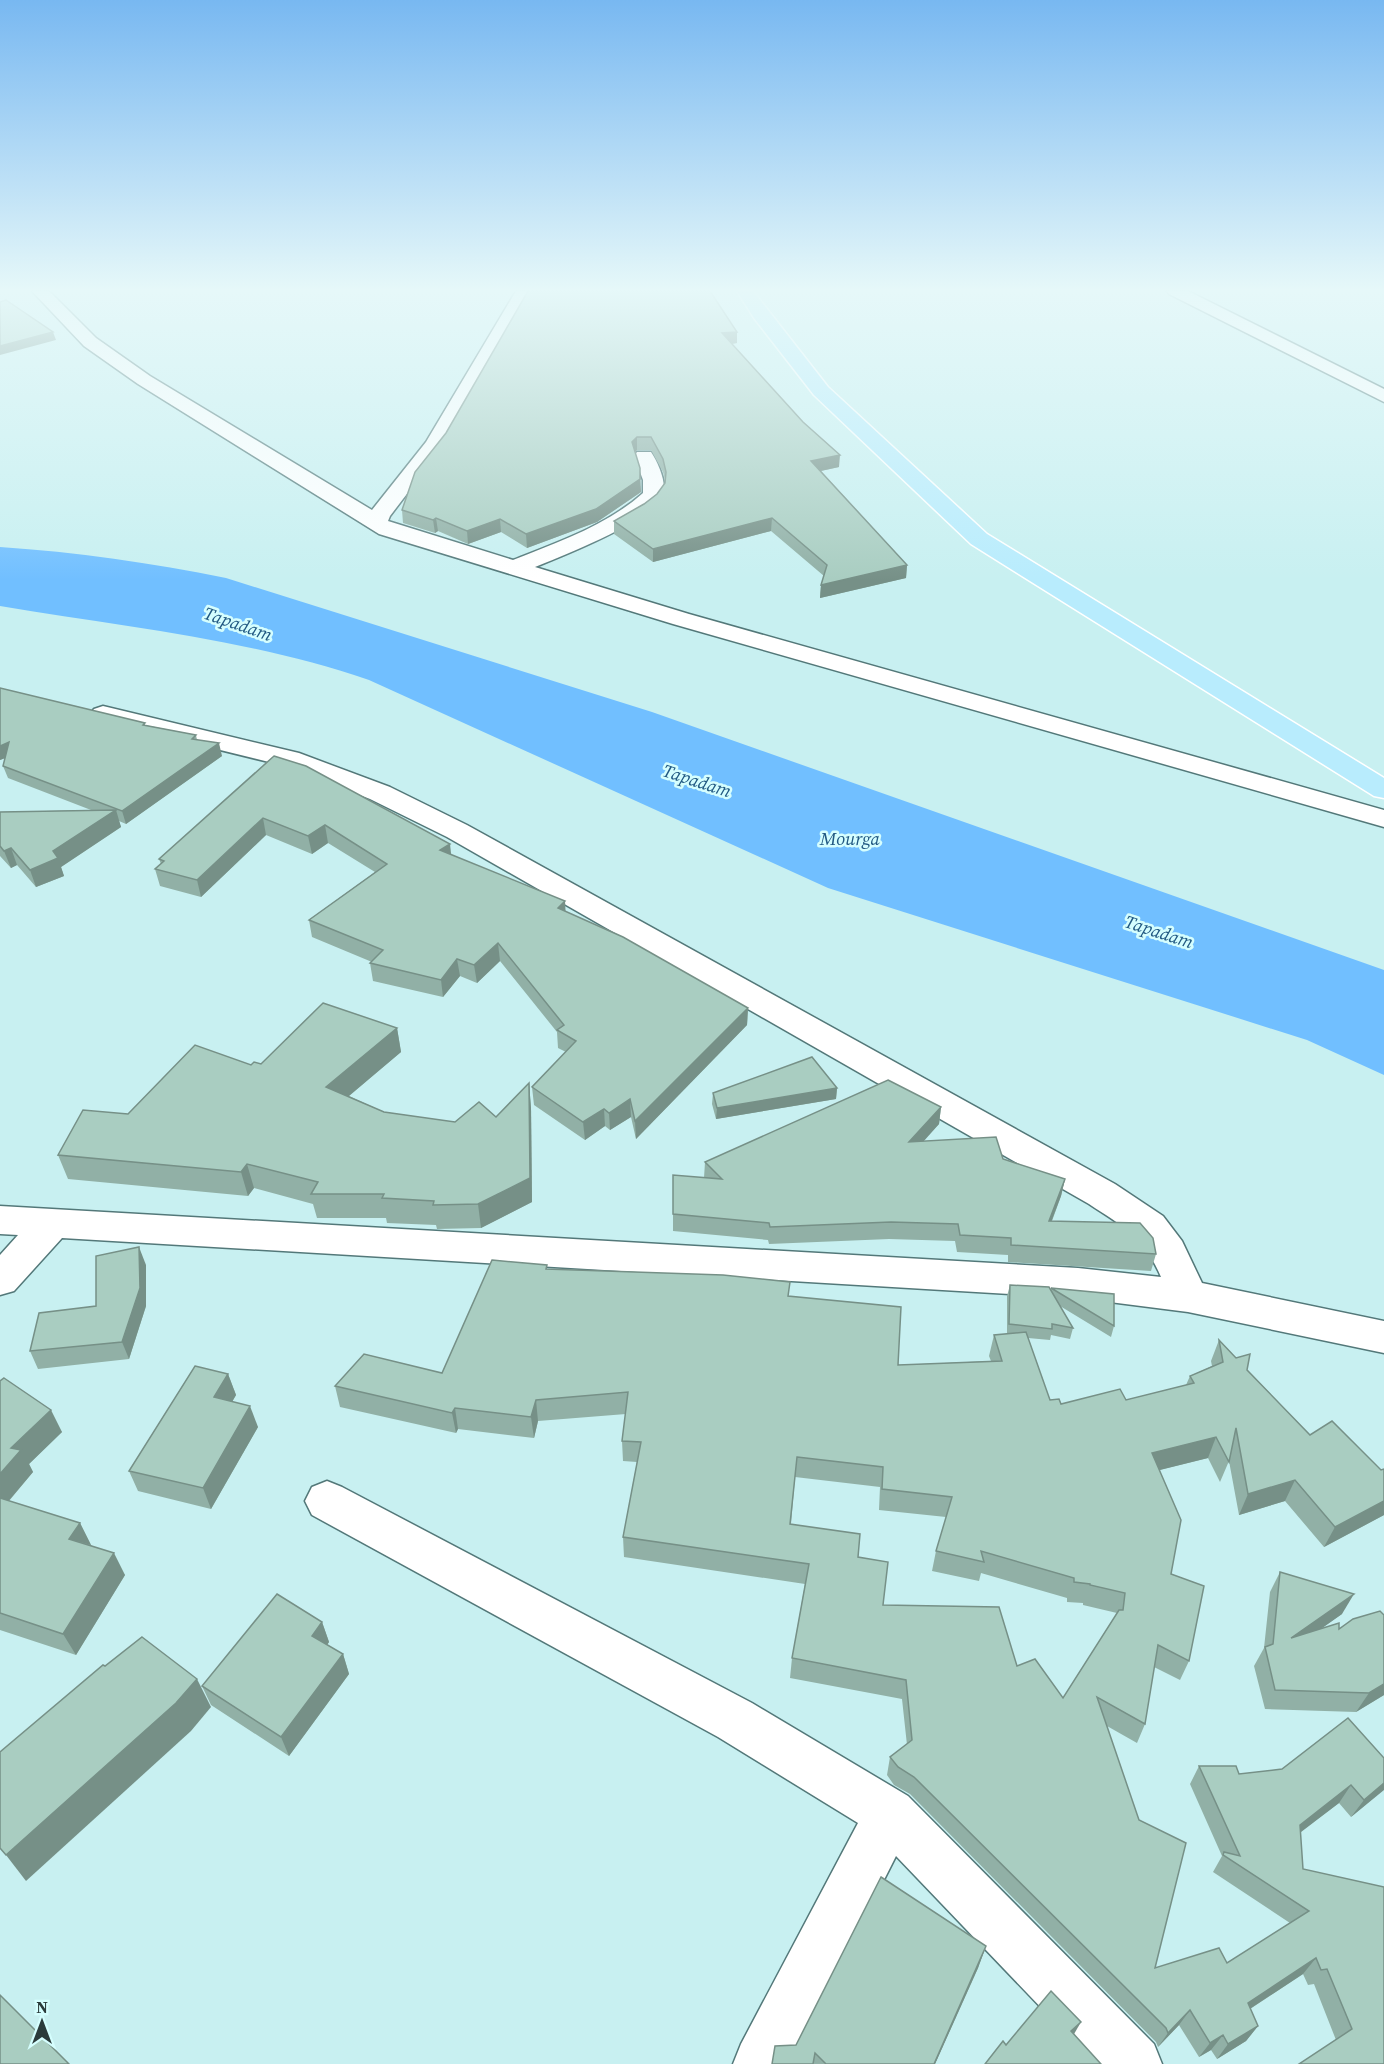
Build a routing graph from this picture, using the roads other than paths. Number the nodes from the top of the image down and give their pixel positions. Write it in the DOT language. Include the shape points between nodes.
graph roads {
  1 [pos="156,387"];
  2 [pos="468,387"];
  3 [pos="817,387"];
  4 [pos="1367,387"];
  5 [pos="1384,396"];
  6 [pos="644,456"];
  7 [pos="377,524"];
  8 [pos="514,568"];
  9 [pos="80,708"];
  10 [pos="1384,790"];
  11 [pos="1384,819"];
  12 [pos="0,1220"];
  13 [pos="52,1224"];
  14 [pos="0,1280"];
  15 [pos="1188,1296"];
  16 [pos="1384,1337"];
  17 [pos="327,1501"];
  18 [pos="890,1814"];
  19 [pos="761,2064"];
  20 [pos="1134,2064"];
  1 -- 7 [label="street"];
  2 -- 7 [label="street" via="435,444 379,515"];
  3 -- 10 [label="main road" via="979,539"];
  4 -- 5 [label="street"];
  6 -- 8 [label="street" via="653,480 652,495 643,505 590,535"];
  7 -- 8 [label="street"];
  8 -- 11 [label="street"];
  9 -- 15 [label="street" via="290,759 380,793 457,831 1102,1194 1150,1226 1169,1252"];
  12 -- 13 [label="street"];
  13 -- 14 [label="street"];
  13 -- 15 [label="street" via="1078,1283"];
  15 -- 16 [label="street"];
  17 -- 18 [label="street" via="735,1720"];
  18 -- 19 [label="street"];
  18 -- 20 [label="street"];
}
